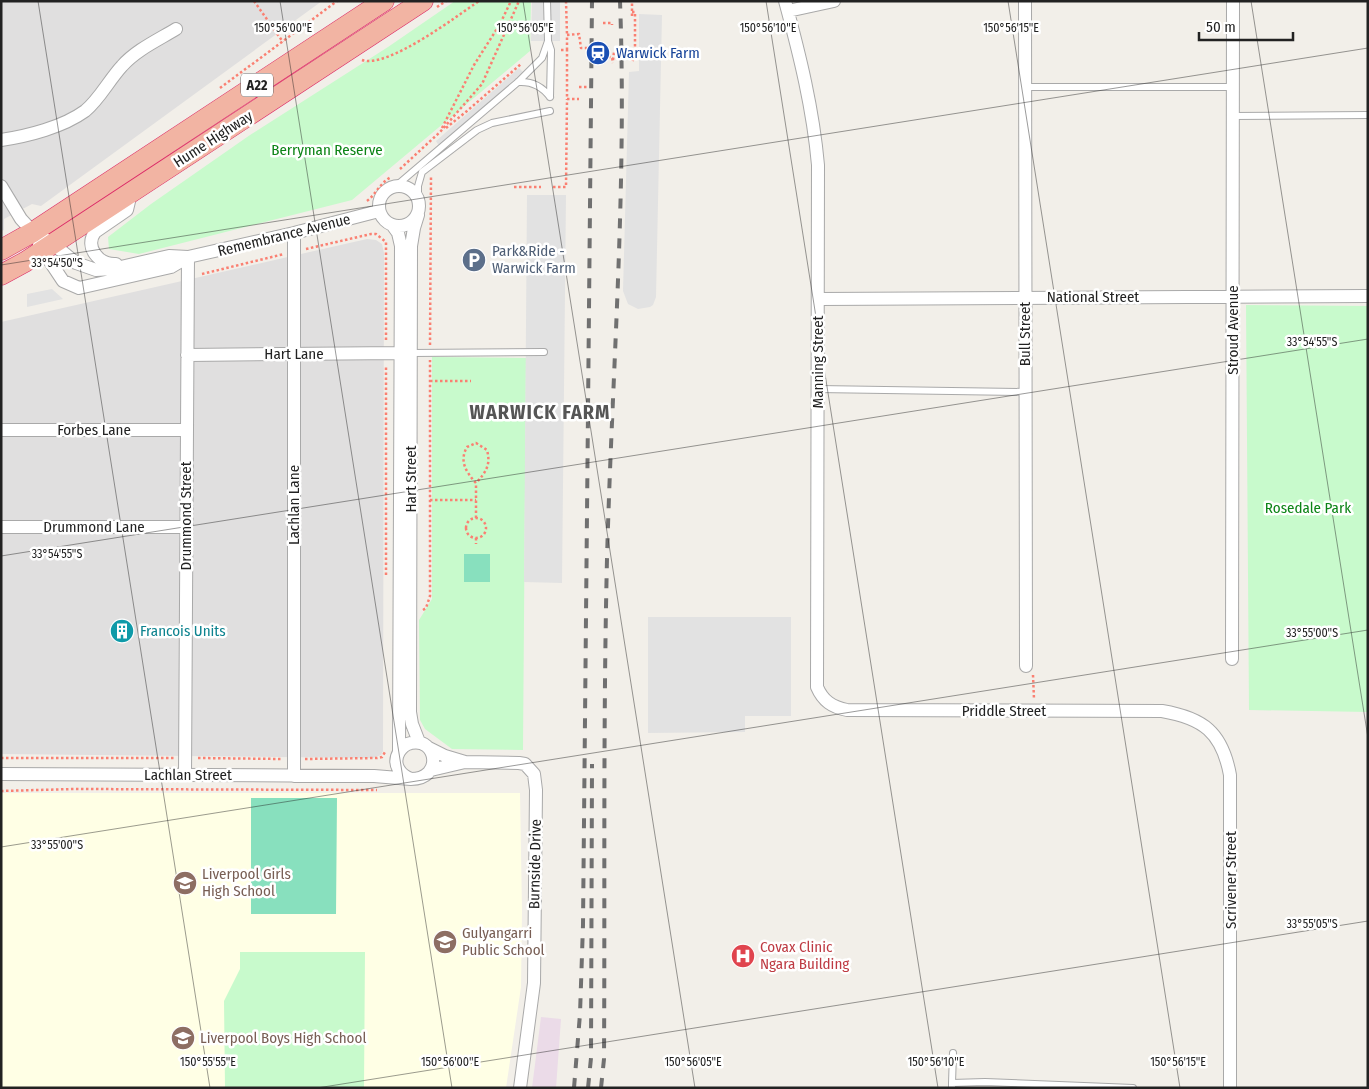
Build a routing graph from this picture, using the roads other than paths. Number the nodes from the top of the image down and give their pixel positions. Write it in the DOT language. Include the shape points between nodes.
graph roads {
  1 [pos="384,1"];
  2 [pos="547,1"];
  3 [pos="834,1"];
  4 [pos="1025,1"];
  5 [pos="1233,1"];
  6 [pos="427,6"];
  7 [pos="787,6"];
  8 [pos="176,29"];
  9 [pos="548,41"];
  10 [pos="518,82"];
  11 [pos="1025,87"];
  12 [pos="1233,87"];
  13 [pos="550,111"];
  14 [pos="1368,115"];
  15 [pos="1233,116"];
  16 [pos="1,140"];
  17 [pos="394,181"];
  18 [pos="1,186"];
  19 [pos="131,193"];
  20 [pos="418,198"];
  21 [pos="379,211"];
  22 [pos="418,215"];
  23 [pos="393,226"];
  24 [pos="33,232"];
  25 [pos="294,233"];
  26 [pos="47,247"];
  27 [pos="1,250"];
  28 [pos="188,258"];
  29 [pos="144,262"];
  30 [pos="1,275"];
  31 [pos="1368,296"];
  32 [pos="1025,297"];
  33 [pos="1234,297"];
  34 [pos="819,299"];
  35 [pos="544,352"];
  36 [pos="405,353"];
  37 [pos="294,354"];
  38 [pos="187,355"];
  39 [pos="818,389"];
  40 [pos="1026,392"];
  41 [pos="1,430"];
  42 [pos="187,430"];
  43 [pos="186,526"];
  44 [pos="1,527"];
  45 [pos="1232,659"];
  46 [pos="1026,666"];
  47 [pos="847,710"];
  48 [pos="1162,711"];
  49 [pos="424,745"];
  50 [pos="398,756"];
  51 [pos="465,762"];
  52 [pos="431,770"];
  53 [pos="1,774"];
  54 [pos="185,775"];
  55 [pos="294,776"];
  56 [pos="374,776"];
  57 [pos="411,779"];
  58 [pos="953,1053"];
  59 [pos="952,1086"];
  60 [pos="520,1088"];
  61 [pos="1133,1088"];
  62 [pos="1230,1088"];
  1 -- 24 [label="highway, Hume Highway / A22"];
  2 -- 9 [label="lane"];
  3 -- 7 [label="street"];
  4 -- 11 [label="street, Bull Street"];
  5 -- 12 [label="street, Stroud Avenue"];
  6 -- 19 [label="highway, Hume Highway / A22"];
  7 -- 34 [label="street, Manning Street" via="815,128 820,198"];
  8 -- 16 [label="street" via="124,64 92,104 78,116 52,127"];
  9 -- 10 [label="lane" via="542,58"];
  9 -- 10 [label="lane" via="551,50 550,97 535,84"];
  10 -- 17 [label="lane"];
  11 -- 12 [label="lane"];
  11 -- 32 [label="street, Bull Street"];
  12 -- 15 [label="street, Stroud Avenue"];
  13 -- 20 [label="lane" via="492,123 477,130 422,172"];
  14 -- 15 [label="lane"];
  15 -- 33 [label="street, Stroud Avenue"];
  17 -- 20 [label="street" via="415,192"];
  17 -- 21 [label="street" via="381,198"];
  18 -- 24 [label="street"];
  19 -- 26 [label="highway, Hume Highway / A22"];
  19 -- 29 [label="street, Remembrance Avenue" via="127,210 95,232 91,245 104,263"];
  20 -- 22 [label="street"];
  21 -- 23 [label="street"];
  21 -- 25 [label="street, Remembrance Avenue"];
  22 -- 23 [label="street" via="410,224"];
  22 -- 36 [label="street, Hart Street" via="411,246"];
  23 -- 36 [label="street, Hart Street" via="401,246"];
  24 -- 26 [label="street"];
  24 -- 27 [label="highway, Hume Highway / A22"];
  25 -- 28 [label="street, Remembrance Avenue"];
  25 -- 37 [label="street, Lachlan Lane"];
  26 -- 28 [label="street, Remembrance Avenue" via="63,281 79,288 171,267"];
  26 -- 29 [label="street, Remembrance Avenue" via="89,269 112,269"];
  26 -- 30 [label="highway, Hume Highway / A22"];
  28 -- 29 [label="street, Remembrance Avenue" via="169,256"];
  28 -- 38 [label="street, Drummond Street"];
  31 -- 33 [label="street, National Street"];
  32 -- 33 [label="street, National Street"];
  32 -- 34 [label="street, National Street"];
  32 -- 40 [label="street, Bull Street"];
  33 -- 45 [label="street, Stroud Avenue"];
  34 -- 39 [label="street, Manning Street"];
  35 -- 36 [label="lane"];
  36 -- 37 [label="street, Hart Lane"];
  36 -- 49 [label="street, Hart Street" via="410,712 412,724"];
  36 -- 50 [label="street, Hart Street"];
  37 -- 38 [label="street, Hart Lane"];
  37 -- 55 [label="street, Lachlan Lane"];
  38 -- 42 [label="street, Drummond Street"];
  39 -- 40 [label="lane"];
  39 -- 47 [label="street, Manning Street" via="816,677 817,686 827,702"];
  40 -- 46 [label="street, Bull Street"];
  41 -- 42 [label="street, Forbes Lane"];
  42 -- 43 [label="street, Drummond Street"];
  43 -- 44 [label="street, Drummond Lane"];
  43 -- 54 [label="street, Drummond Street"];
  47 -- 48 [label="street, Priddle Street"];
  48 -- 62 [label="street, Scrivener Street" via="1196,720 1221,743 1227,758 1230,775"];
  49 -- 50 [label="street" via="408,743"];
  49 -- 51 [label="street, Burnside Drive"];
  49 -- 52 [label="street" via="434,759"];
  50 -- 56 [label="street"];
  50 -- 57 [label="street" via="401,773"];
  51 -- 52 [label="street, Burnside Drive"];
  51 -- 60 [label="street, Burnside Drive" via="526,764 536,782 534,983"];
  52 -- 57 [label="street" via="423,777"];
  53 -- 54 [label="street, Lachlan Street"];
  54 -- 55 [label="street, Lachlan Street"];
  55 -- 56 [label="street, Lachlan Street"];
  56 -- 57 [label="street"];
  58 -- 59 [label="lane"];
  59 -- 61 [label="lane" via="985,1082"];
}
